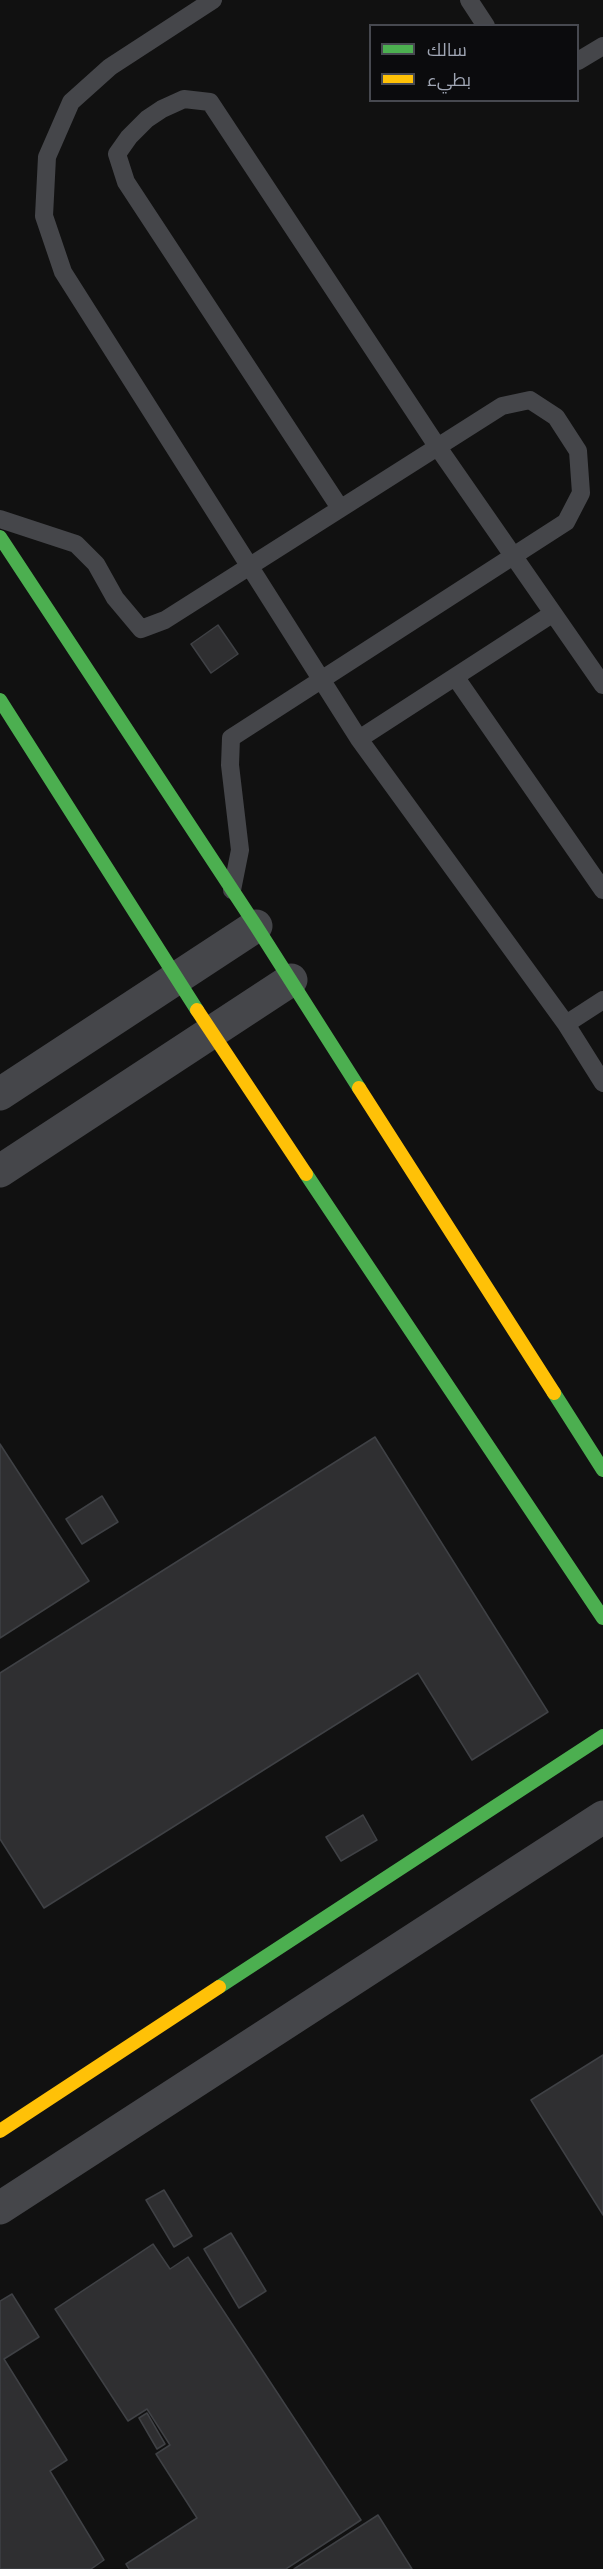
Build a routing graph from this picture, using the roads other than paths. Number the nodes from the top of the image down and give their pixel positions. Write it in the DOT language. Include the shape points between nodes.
graph roads {
  1 [pos="213,0"];
  2 [pos="469,0"];
  3 [pos="485,24"];
  4 [pos="603,46"];
  5 [pos="579,60"];
  6 [pos="437,446"];
  7 [pos="340,508"];
  8 [pos="0,519"];
  9 [pos="0,537"];
  10 [pos="513,554"];
  11 [pos="250,567"];
  12 [pos="552,614"];
  13 [pos="456,678"];
  14 [pos="322,681"];
  15 [pos="603,685"];
  16 [pos="0,700"];
  17 [pos="359,740"];
  18 [pos="232,890"];
  19 [pos="603,890"];
  20 [pos="256,926"];
  21 [pos="175,978"];
  22 [pos="291,980"];
  23 [pos="603,1000"];
  24 [pos="566,1024"];
  25 [pos="211,1032"];
  26 [pos="603,1083"];
  27 [pos="0,1094"];
  28 [pos="0,1171"];
  29 [pos="603,1470"];
  30 [pos="603,1618"];
  31 [pos="603,1736"];
  32 [pos="603,1816"];
  33 [pos="0,2131"];
  34 [pos="0,2208"];
  1 -- 11 [label="lane" via="110,67 71,102 47,157 44,216 63,272"];
  2 -- 3 [label="lane"];
  4 -- 5 [label="lane"];
  6 -- 7 [label="lane"];
  6 -- 7 [label="lane" via="210,102 184,99 147,118 117,154 126,182"];
  6 -- 10 [label="lane"];
  6 -- 10 [label="lane" via="502,406 530,400 556,417 578,451 581,493 566,522"];
  7 -- 11 [label="lane"];
  8 -- 11 [label="lane" via="76,544 96,564 141,629 165,620"];
  9 -- 18 [label="street"];
  10 -- 12 [label="lane"];
  10 -- 14 [label="lane"];
  11 -- 14 [label="lane"];
  12 -- 13 [label="lane"];
  12 -- 15 [label="lane"];
  13 -- 17 [label="lane"];
  13 -- 19 [label="lane"];
  14 -- 17 [label="lane"];
  14 -- 18 [label="lane" via="231,738 230,765 240,850"];
  16 -- 21 [label="street"];
  17 -- 24 [label="lane"];
  18 -- 20 [label="street"];
  20 -- 21 [label="street"];
  20 -- 22 [label="street"];
  21 -- 25 [label="street"];
  21 -- 27 [label="street"];
  22 -- 25 [label="street"];
  22 -- 29 [label="street"];
  23 -- 24 [label="lane"];
  24 -- 26 [label="lane"];
  25 -- 28 [label="street"];
  25 -- 30 [label="street"];
  31 -- 33 [label="street"];
  32 -- 34 [label="street"];
}
